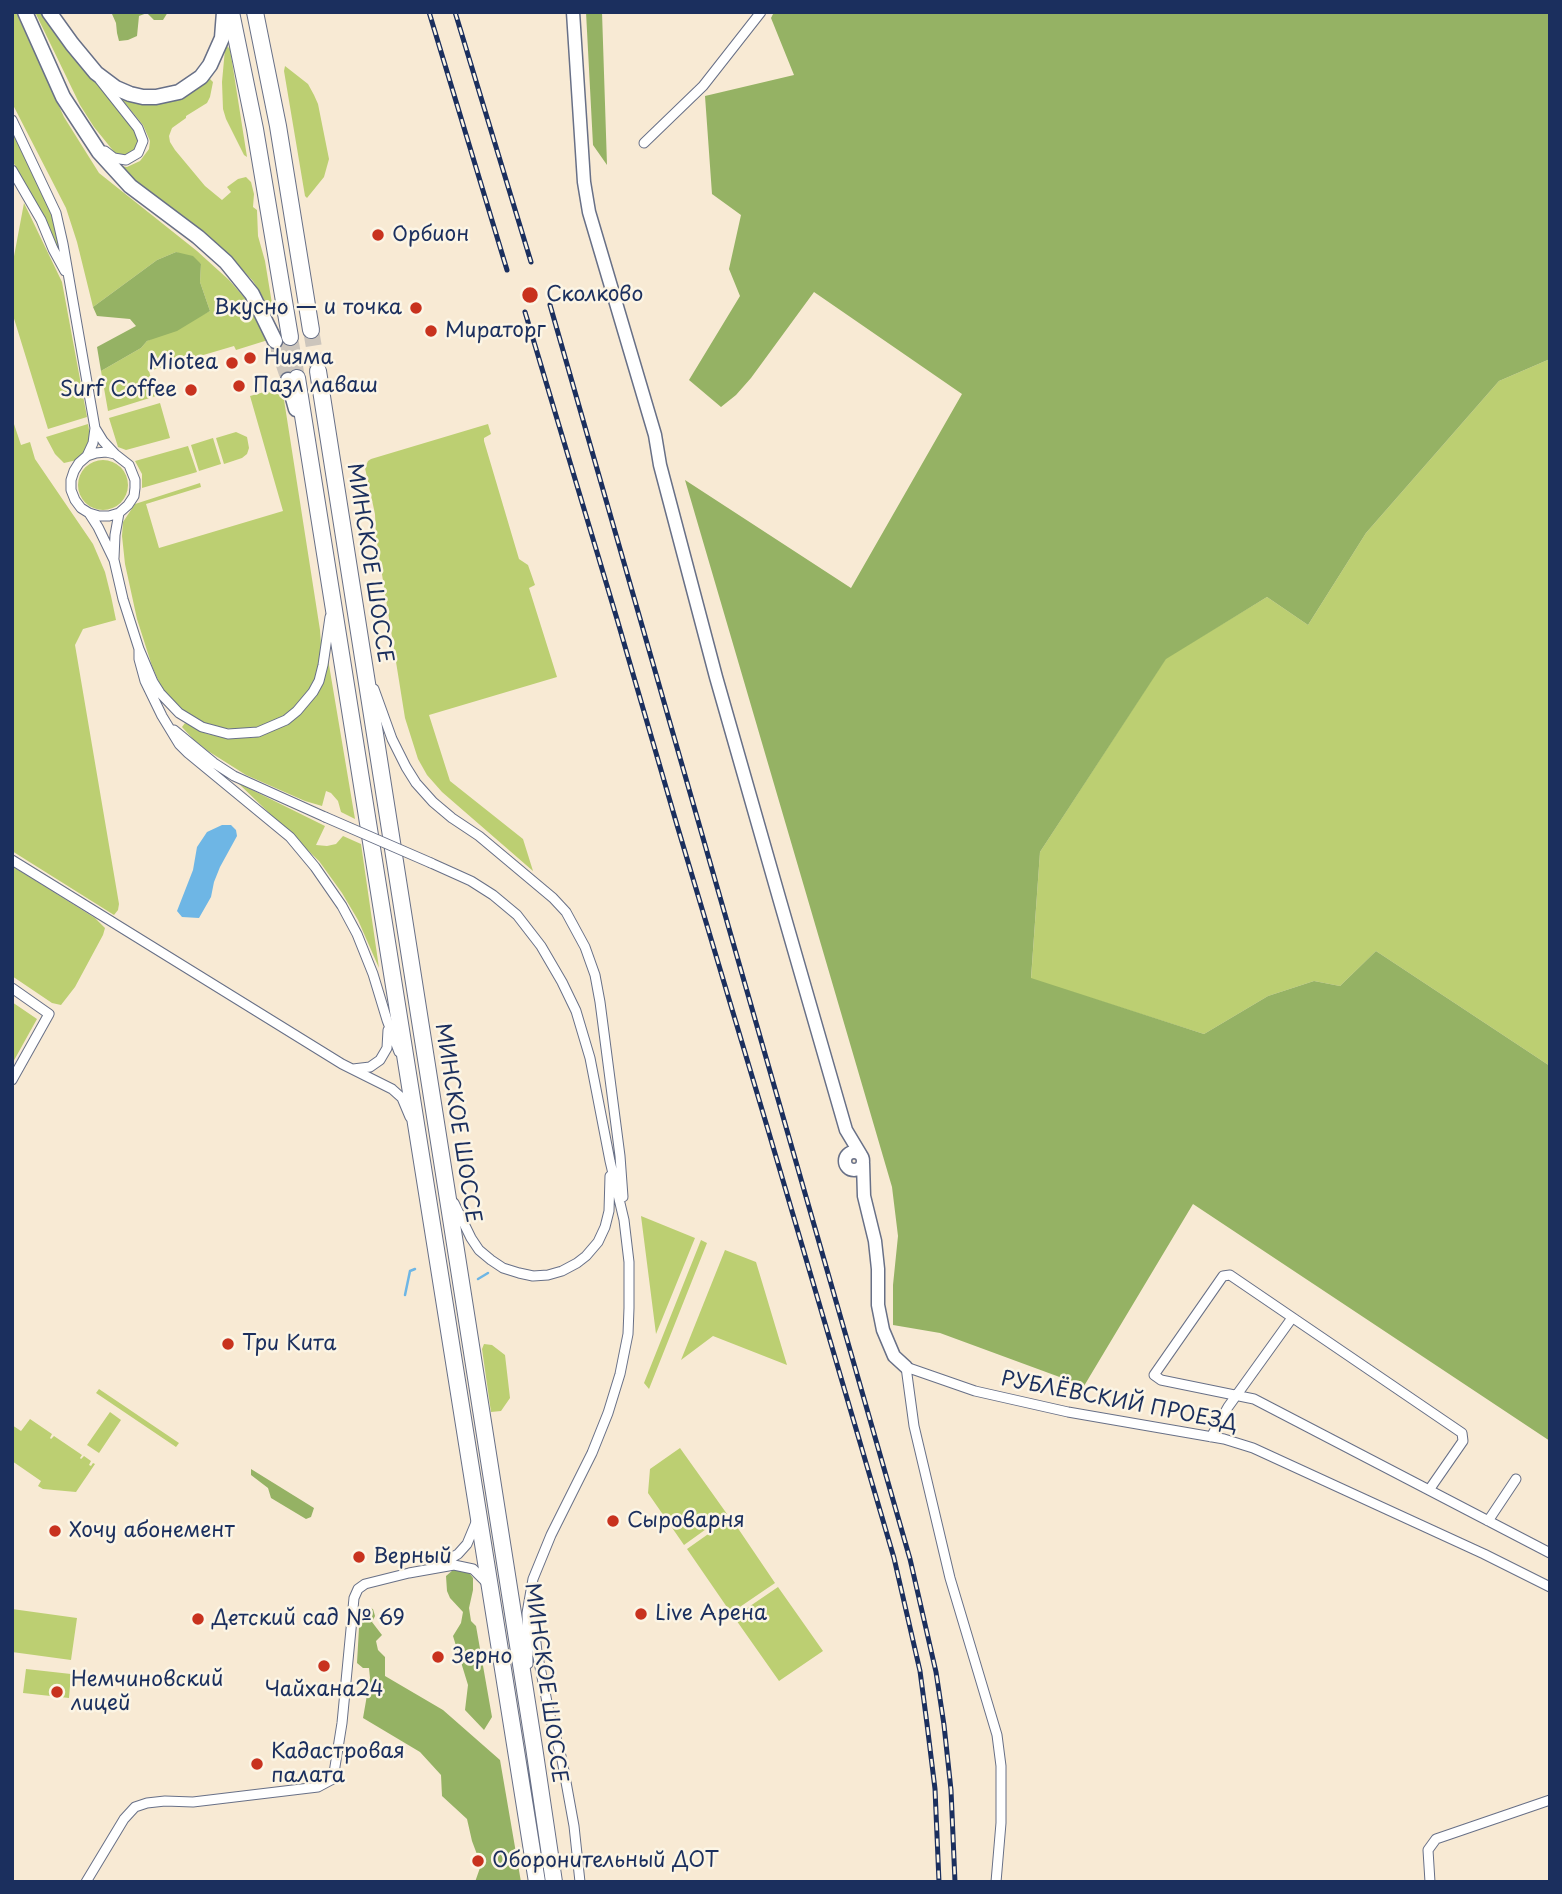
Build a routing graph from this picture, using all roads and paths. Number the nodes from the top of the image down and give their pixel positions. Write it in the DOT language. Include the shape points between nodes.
graph roads {
  1 [pos="25,12"];
  2 [pos="50,12"];
  3 [pos="224,12"];
  4 [pos="231,12"];
  5 [pos="254,12"];
  6 [pos="573,12"];
  7 [pos="761,12"];
  8 [pos="96,73"];
  9 [pos="77,118"];
  10 [pos="12,120"];
  11 [pos="644,143"];
  12 [pos="12,170"];
  13 [pos="69,278"];
  14 [pos="311,330"];
  15 [pos="282,339"];
  16 [pos="318,371"];
  17 [pos="292,379"];
  18 [pos="95,428"];
  19 [pos="115,454"];
  20 [pos="87,456"];
  21 [pos="89,513"];
  22 [pos="119,513"];
  23 [pos="114,560"];
  24 [pos="331,598"];
  25 [pos="359,637"];
  26 [pos="139,649"];
  27 [pos="167,724"];
  28 [pos="12,860"];
  29 [pos="12,988"];
  30 [pos="387,1020"];
  31 [pos="353,1069"];
  32 [pos="408,1076"];
  33 [pos="12,1080"];
  34 [pos="846,1130"];
  35 [pos="417,1134"];
  36 [pos="862,1159"];
  37 [pos="610,1161"];
  38 [pos="847,1163"];
  39 [pos="444,1182"];
  40 [pos="864,1196"];
  41 [pos="624,1220"];
  42 [pos="1292,1318"];
  43 [pos="906,1367"];
  44 [pos="1236,1396"];
  45 [pos="1211,1437"];
  46 [pos="1516,1479"];
  47 [pos="1429,1490"];
  48 [pos="478,1515"];
  49 [pos="1488,1521"];
  50 [pos="1550,1553"];
  51 [pos="542,1558"];
  52 [pos="436,1567"];
  53 [pos="489,1584"];
  54 [pos="1550,1587"];
  55 [pos="530,1722"];
  56 [pos="1550,1800"];
  57 [pos="86,1882"];
  58 [pos="537,1882"];
  59 [pos="554,1882"];
  60 [pos="580,1882"];
  61 [pos="996,1882"];
  62 [pos="1430,1882"];
  1 -- 9 [label="main road"];
  2 -- 8 [label="main road"];
  3 -- 8 [label="main road" via="222,38 210,65 179,92 143,97 116,88"];
  4 -- 15 [label="highway" via="258,141"];
  5 -- 14 [label="highway" via="278,126"];
  6 -- 34 [label="street" via="589,212"];
  7 -- 11 [label="street" via="704,86"];
  8 -- 9 [label="street" via="138,128 141,148 133,157 114,158"];
  9 -- 15 [label="main road" via="99,152 130,186 226,262"];
  10 -- 13 [label="street" via="56,213"];
  12 -- 13 [label="street"];
  13 -- 18 [label="street"];
  16 -- 25 [label="highway, МИНСКОЕ ШОССЕ"];
  17 -- 24 [label="highway, МИНСКОЕ ШОССЕ"];
  18 -- 19 [label="street"];
  18 -- 20 [label="street"];
  19 -- 20 [label="street"];
  19 -- 22 [label="street" via="129,465 135,480 134,496"];
  20 -- 21 [label="street" via="74,471 71,490"];
  21 -- 22 [label="street"];
  21 -- 23 [label="street"];
  22 -- 23 [label="street"];
  23 -- 26 [label="street"];
  24 -- 26 [label="street" via="323,666 313,692 286,720 258,732 213,731 178,713 153,682"];
  24 -- 32 [label="highway, МИНСКОЕ ШОССЕ"];
  25 -- 39 [label="highway, МИНСКОЕ ШОССЕ"];
  25 -- 41 [label="street" via="392,739 416,783 452,818 553,898 585,947 600,1002"];
  26 -- 27 [label="street" via="145,681"];
  27 -- 30 [label="street" via="188,753 290,837 322,877 357,934"];
  27 -- 37 [label="street, bridge" via="234,776 471,881 517,915 562,982 579,1023"];
  28 -- 31 [label="street"];
  29 -- 33 [label="street" via="49,1014"];
  30 -- 31 [label="street" via="387,1048 380,1060"];
  30 -- 32 [label="street"];
  31 -- 35 [label="street" via="402,1098"];
  32 -- 35 [label="highway, МИНСКОЕ ШОССЕ"];
  34 -- 36 [label="street"];
  34 -- 38 [label="street"];
  35 -- 48 [label="highway, МИНСКОЕ ШОССЕ"];
  36 -- 38 [label="street" via="852,1153"];
  36 -- 40 [label="street"];
  37 -- 39 [label="street" via="609,1211 598,1242 577,1263 548,1275 503,1268 479,1250"];
  37 -- 41 [label="street"];
  38 -- 40 [label="street"];
  39 -- 55 [label="highway, МИНСКОЕ ШОССЕ"];
  40 -- 43 [label="street" via="875,1241 883,1330 894,1356"];
  41 -- 51 [label="street" via="629,1308 620,1374 596,1443"];
  42 -- 44 [label="street"];
  42 -- 44 [label="street" via="1230,1275 1223,1276 1154,1375"];
  42 -- 47 [label="street" via="1462,1433 1463,1441"];
  43 -- 45 [label="street, РУБЛЁВСКИЙ ПРОЕЗД" via="975,1391"];
  43 -- 61 [label="street" via="914,1426 950,1578 997,1735 1001,1823"];
  44 -- 45 [label="street"];
  44 -- 47 [label="street" via="1254,1399"];
  45 -- 54 [label="street, РУБЛЁВСКИЙ ПРОЕЗД" via="1273,1456"];
  46 -- 49 [label="street"];
  47 -- 49 [label="street"];
  48 -- 52 [label="street" via="467,1544"];
  48 -- 53 [label="highway, МИНСКОЕ ШОССЕ"];
  49 -- 50 [label="street"];
  51 -- 55 [label="street" via="527,1613"];
  51 -- 60 [label="street" via="532,1617 562,1760"];
  52 -- 53 [label="street" via="473,1569"];
  52 -- 57 [label="street" via="358,1589 333,1779 318,1787 135,1807"];
  53 -- 58 [label="highway, МИНСКОЕ ШОССЕ"];
  55 -- 59 [label="highway, МИНСКОЕ ШОССЕ"];
  56 -- 62 [label="street" via="1436,1839 1428,1850"];
}
